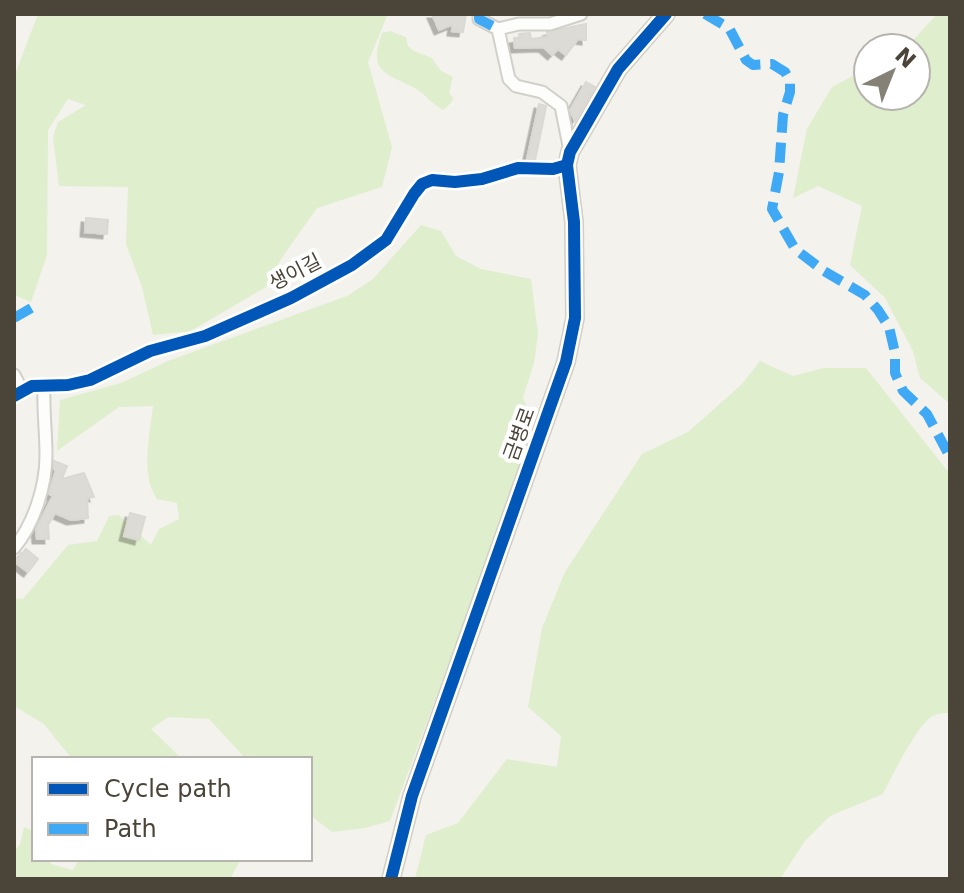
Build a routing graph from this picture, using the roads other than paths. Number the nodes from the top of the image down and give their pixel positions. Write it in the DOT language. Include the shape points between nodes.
graph roads {
  1 [pos="479,14"];
  2 [pos="581,14"];
  3 [pos="666,14"];
  4 [pos="498,29"];
  5 [pos="569,158"];
  6 [pos="14,375"];
  7 [pos="44,387"];
  8 [pos="18,393"];
  9 [pos="14,548"];
  10 [pos="391,879"];
  1 -- 4 [label="street"];
  2 -- 4 [label="street" via="550,24"];
  3 -- 5 [label="street" via="618,69"];
  4 -- 5 [label="street" via="509,79 561,106"];
  5 -- 7 [label="street, 생이길" via="553,169 518,168 482,179 422,184 386,240 291,298 205,336 150,351 90,380"];
  5 -- 10 [label="street, 금병로" via="575,318 566,362 412,796"];
  6 -- 8 [label="street, 생이길"];
  7 -- 8 [label="street, 생이길"];
  7 -- 9 [label="street" via="44,476 29,526"];
}
